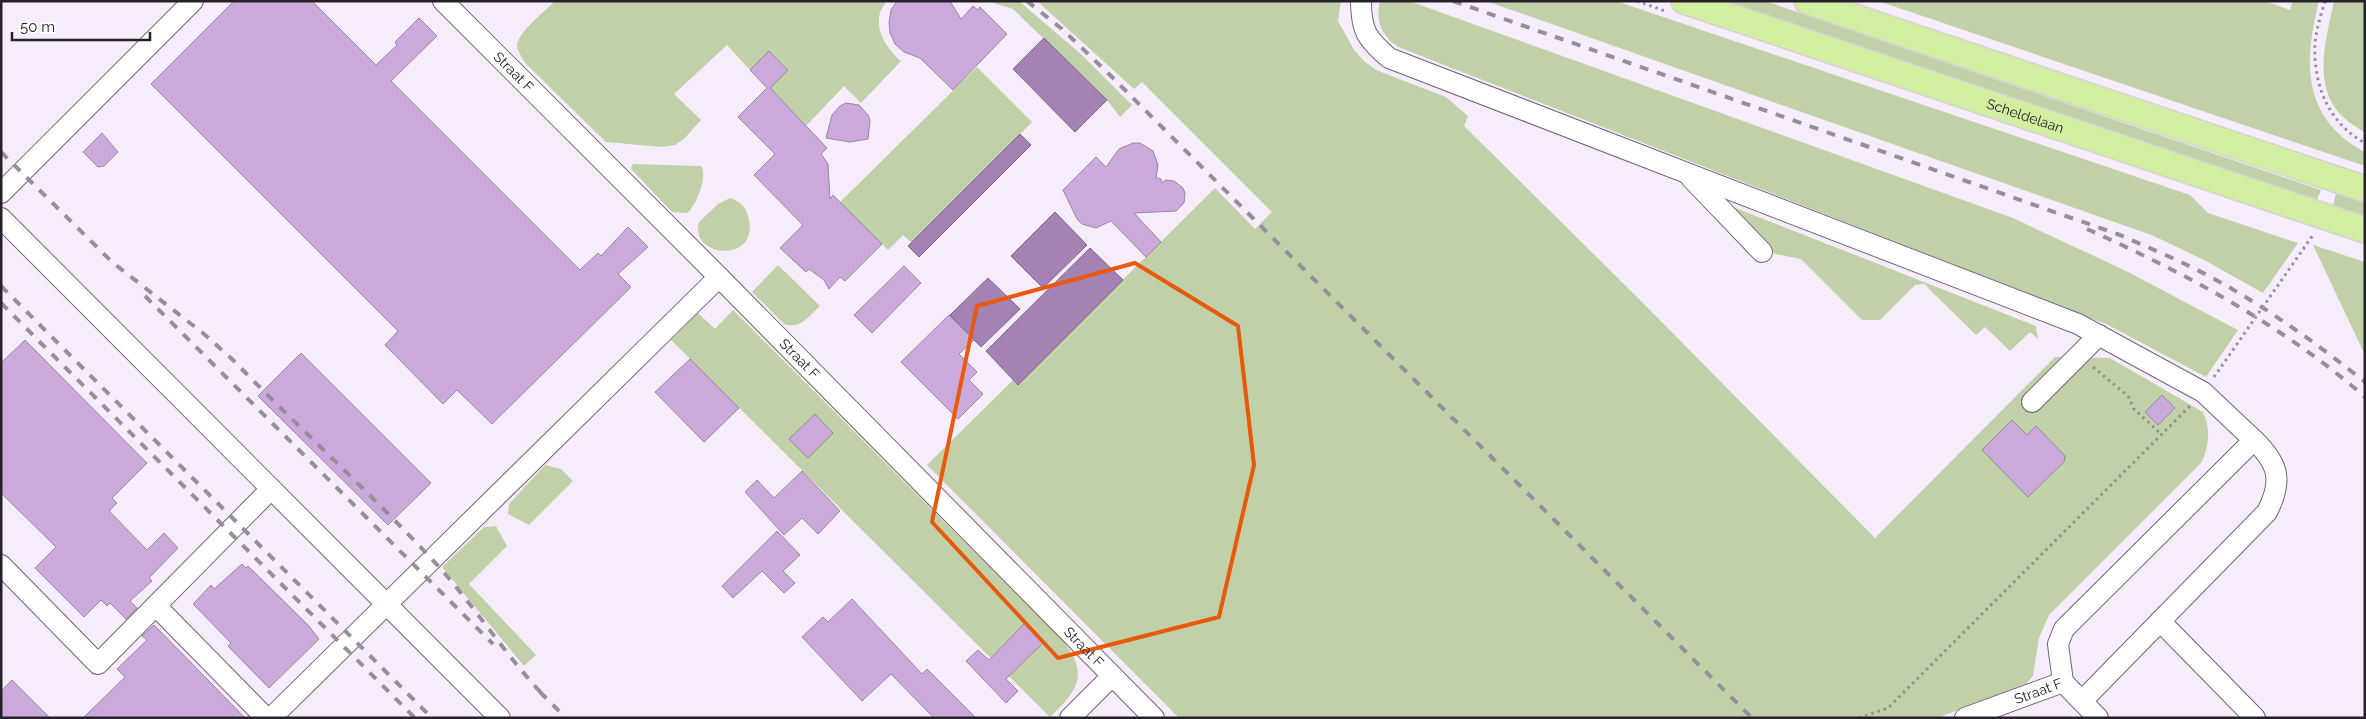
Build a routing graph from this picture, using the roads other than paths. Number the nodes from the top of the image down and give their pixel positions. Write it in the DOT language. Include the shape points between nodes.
graph roads {
  1 [pos="194,1"];
  2 [pos="442,1"];
  3 [pos="1361,1"];
  4 [pos="1684,1"];
  5 [pos="1807,1"];
  6 [pos="1686,173"];
  7 [pos="2365,189"];
  8 [pos="1,193"];
  9 [pos="1,218"];
  10 [pos="2365,230"];
  11 [pos="1762,252"];
  12 [pos="719,276"];
  13 [pos="2099,335"];
  14 [pos="2032,402"];
  15 [pos="2254,440"];
  16 [pos="271,489"];
  17 [pos="1,565"];
  18 [pos="386,604"];
  19 [pos="156,606"];
  20 [pos="2160,622"];
  21 [pos="1112,676"];
  22 [pos="2063,682"];
  23 [pos="2082,701"];
  24 [pos="266,718"];
  25 [pos="270,718"];
  26 [pos="500,718"];
  27 [pos="1070,718"];
  28 [pos="1154,718"];
  29 [pos="1964,718"];
  30 [pos="2098,718"];
  31 [pos="2255,718"];
  1 -- 8 [label="street"];
  2 -- 12 [label="street, Straat F"];
  3 -- 6 [label="street" via="1361,16 1368,40 1389,58"];
  4 -- 10 [label="main road, Scheldelaan"];
  5 -- 7 [label="main road"];
  6 -- 11 [label="street"];
  6 -- 13 [label="street" via="2069,320"];
  9 -- 16 [label="street"];
  12 -- 18 [label="street"];
  12 -- 21 [label="street, Straat F"];
  13 -- 14 [label="street"];
  13 -- 15 [label="street" via="2203,392"];
  15 -- 20 [label="street" via="2268,453 2276,469 2278,484 2267,512"];
  15 -- 22 [label="street" via="2064,629 2058,644"];
  16 -- 18 [label="street"];
  16 -- 19 [label="street"];
  17 -- 19 [label="street" via="98,664"];
  18 -- 25 [label="street"];
  18 -- 26 [label="street"];
  19 -- 24 [label="street"];
  20 -- 23 [label="street"];
  20 -- 31 [label="street"];
  21 -- 27 [label="street"];
  21 -- 28 [label="street, Straat F"];
  22 -- 23 [label="street, Straat F"];
  22 -- 29 [label="street, Straat F"];
  23 -- 30 [label="street, Straat F"];
}
